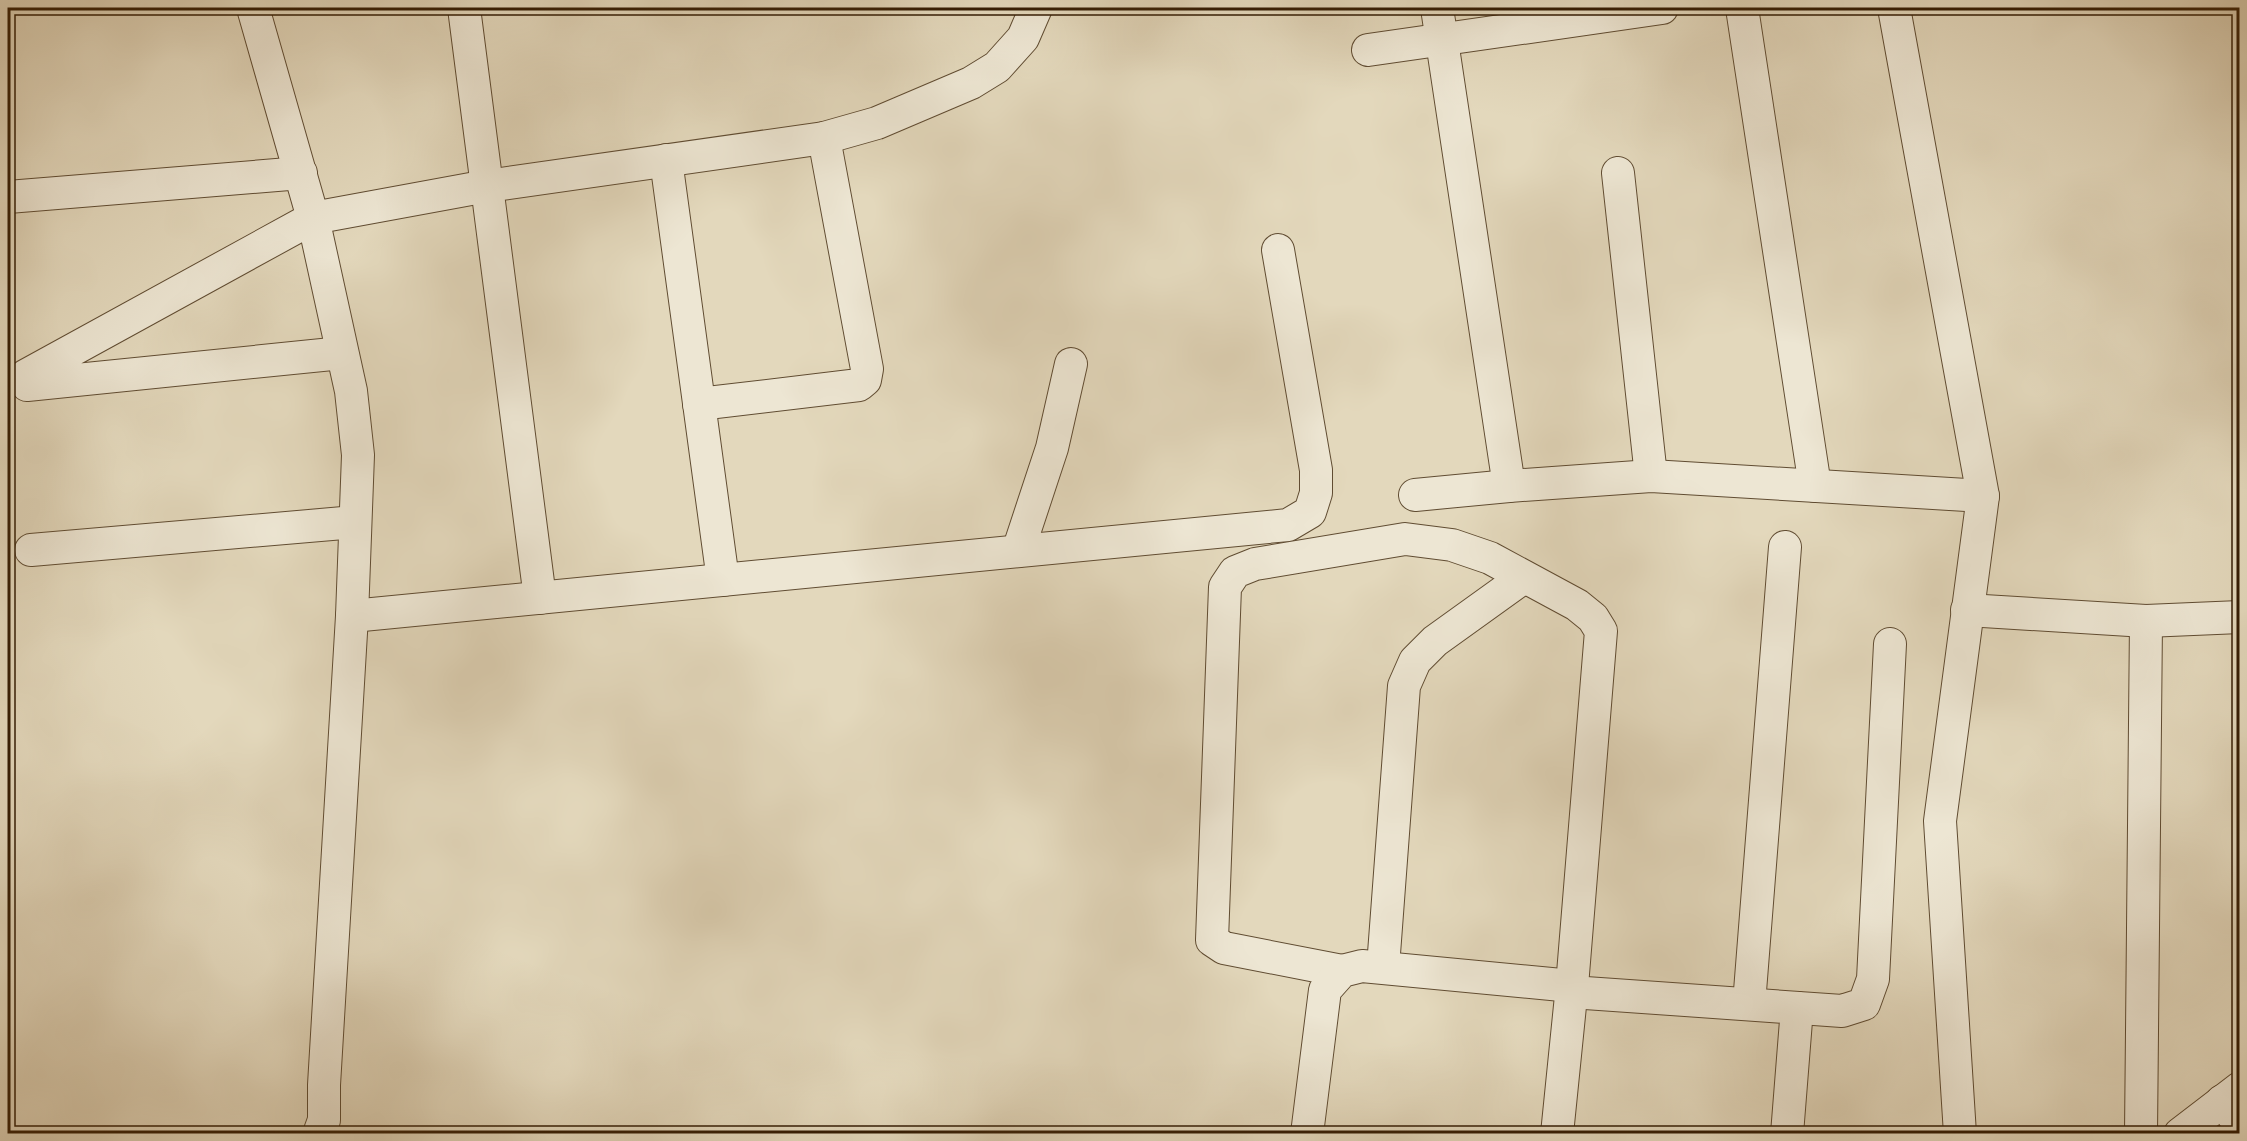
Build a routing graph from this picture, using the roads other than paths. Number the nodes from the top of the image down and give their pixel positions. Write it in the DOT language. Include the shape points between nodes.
graph roads {
  1 [pos="253,8"];
  2 [pos="464,8"];
  3 [pos="1036,8"];
  4 [pos="1437,8"];
  5 [pos="1662,8"];
  6 [pos="1742,8"];
  7 [pos="1894,8"];
  8 [pos="1579,14"];
  9 [pos="1441,39"];
  10 [pos="1368,50"];
  11 [pos="824,138"];
  12 [pos="666,160"];
  13 [pos="301,173"];
  14 [pos="1618,173"];
  15 [pos="488,186"];
  16 [pos="8,197"];
  17 [pos="313,218"];
  18 [pos="1278,250"];
  19 [pos="342,353"];
  20 [pos="1071,364"];
  21 [pos="699,404"];
  22 [pos="1651,476"];
  23 [pos="1509,486"];
  24 [pos="1815,486"];
  25 [pos="1415,495"];
  26 [pos="1983,496"];
  27 [pos="356,522"];
  28 [pos="1785,547"];
  29 [pos="31,550"];
  30 [pos="1018,551"];
  31 [pos="1524,577"];
  32 [pos="723,580"];
  33 [pos="540,598"];
  34 [pos="1966,610"];
  35 [pos="352,616"];
  36 [pos="2240,616"];
  37 [pos="2146,621"];
  38 [pos="1890,644"];
  39 [pos="1383,968"];
  40 [pos="1342,971"];
  41 [pos="1571,989"];
  42 [pos="1749,1005"];
  43 [pos="1797,1008"];
  44 [pos="2234,1105"];
  45 [pos="319,1134"];
  46 [pos="1307,1134"];
  47 [pos="1557,1134"];
  48 [pos="1786,1134"];
  49 [pos="1960,1134"];
  50 [pos="2141,1134"];
  51 [pos="2180,1134"];
  1 -- 13 [label="street"];
  2 -- 15 [label="street"];
  3 -- 11 [label="street" via="1023,38 997,67 971,83 877,123"];
  4 -- 9 [label="street"];
  5 -- 8 [label="street"];
  6 -- 24 [label="street"];
  7 -- 26 [label="street"];
  8 -- 9 [label="street"];
  9 -- 10 [label="street"];
  9 -- 23 [label="street"];
  11 -- 12 [label="street"];
  11 -- 21 [label="street" via="867,369 865,380 859,385"];
  12 -- 15 [label="street"];
  12 -- 21 [label="street"];
  13 -- 16 [label="street"];
  13 -- 17 [label="street"];
  14 -- 22 [label="street"];
  15 -- 17 [label="street"];
  15 -- 33 [label="street"];
  17 -- 19 [label="street"];
  17 -- 19 [label="street" via="23,380 27,385"];
  18 -- 30 [label="street" via="1316,470 1316,494 1310,512 1288,525"];
  19 -- 27 [label="street" via="358,455"];
  20 -- 30 [label="street" via="1052,448"];
  21 -- 32 [label="street"];
  22 -- 23 [label="street"];
  22 -- 24 [label="street"];
  23 -- 25 [label="street"];
  24 -- 26 [label="street"];
  26 -- 34 [label="street"];
  27 -- 29 [label="street"];
  27 -- 35 [label="street"];
  28 -- 42 [label="street"];
  30 -- 32 [label="street"];
  31 -- 39 [label="street" via="1435,641 1415,661 1404,686"];
  31 -- 40 [label="street" via="1490,558 1452,545 1405,539 1255,564 1235,572 1225,587 1212,940 1224,948"];
  31 -- 41 [label="street" via="1577,605 1601,631"];
  32 -- 33 [label="street"];
  33 -- 35 [label="street"];
  34 -- 37 [label="street"];
  34 -- 49 [label="street" via="1940,821"];
  35 -- 45 [label="street" via="324,1120"];
  36 -- 37 [label="street"];
  37 -- 50 [label="street"];
  38 -- 43 [label="street" via="1873,979 1864,1005 1842,1011"];
  39 -- 40 [label="street" via="1362,966"];
  39 -- 41 [label="street"];
  40 -- 46 [label="street" via="1325,990"];
  41 -- 42 [label="street"];
  41 -- 47 [label="street"];
  42 -- 43 [label="street"];
  43 -- 48 [label="street"];
  44 -- 51 [label="street"];
}
